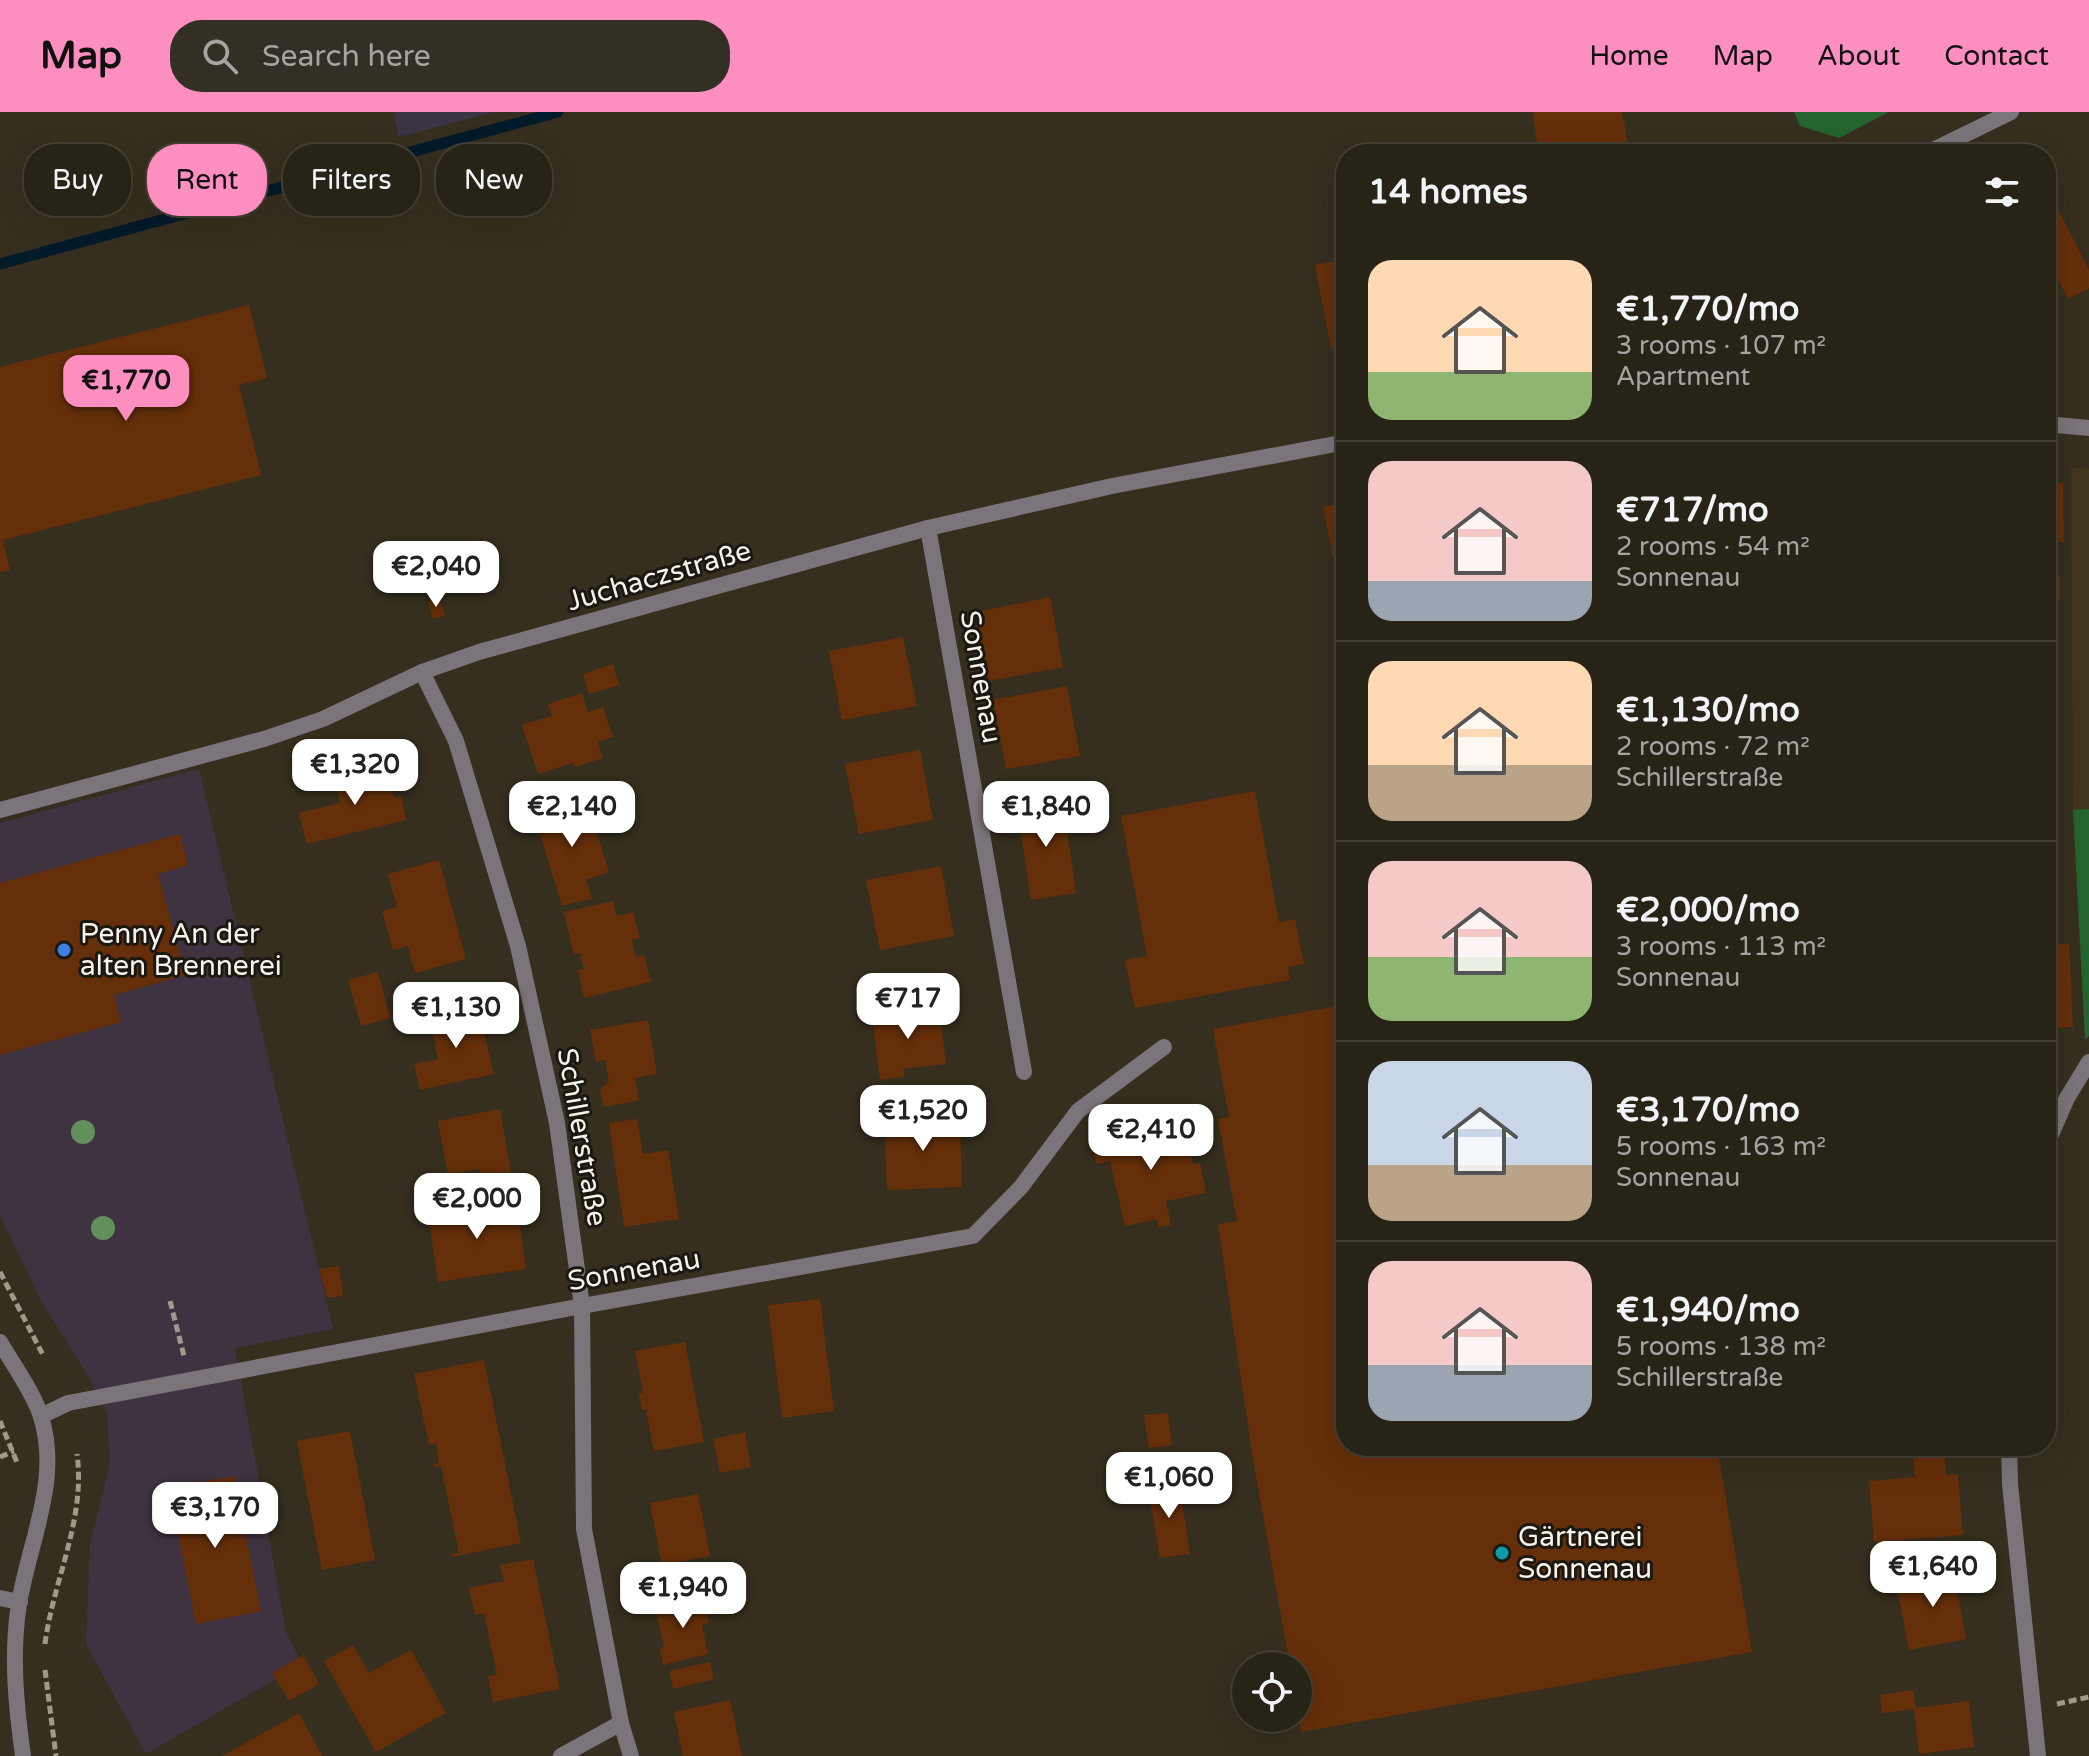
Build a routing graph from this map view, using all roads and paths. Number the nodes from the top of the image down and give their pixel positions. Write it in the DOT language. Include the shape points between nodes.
graph roads {
  1 [pos="2011,112"];
  2 [pos="1945,144"];
  3 [pos="2056,425"];
  4 [pos="2089,428"];
  5 [pos="1336,444"];
  6 [pos="928,528"];
  7 [pos="422,672"];
  8 [pos="0,810"];
  9 [pos="1164,1047"];
  10 [pos="2089,1062"];
  11 [pos="1024,1072"];
  12 [pos="2056,1123"];
  13 [pos="170,1301"];
  14 [pos="582,1306"];
  15 [pos="0,1342"];
  16 [pos="184,1357"];
  17 [pos="41,1416"];
  18 [pos="0,1421"];
  19 [pos="13,1452"];
  20 [pos="2009,1456"];
  21 [pos="0,1457"];
  22 [pos="19,1478"];
  23 [pos="0,1598"];
  24 [pos="20,1602"];
  25 [pos="621,1723"];
  26 [pos="23,1756"];
  27 [pos="561,1756"];
  28 [pos="631,1756"];
  29 [pos="2038,1756"];
  1 -- 2 [label="street"];
  3 -- 4 [label="street"];
  5 -- 6 [label="street, Juchaczstraße"];
  6 -- 7 [label="street, Juchaczstraße"];
  6 -- 11 [label="street, Sonnenau"];
  7 -- 8 [label="street, Juchaczstraße" via="279,734"];
  7 -- 14 [label="street, Schillerstraße" via="456,741 518,946 557,1123"];
  9 -- 14 [label="street, Sonnenau" via="1078,1111 1021,1187 973,1236"];
  10 -- 12 [label="street"];
  13 -- 16 [label="path"];
  14 -- 17 [label="street, Sonnenau" via="68,1403"];
  14 -- 25 [label="street, Schillerstraße" via="584,1529"];
  15 -- 17 [label="street"];
  17 -- 24 [label="street" via="48,1456 46,1486"];
  18 -- 19 [label="path"];
  19 -- 21 [label="path"];
  19 -- 22 [label="path"];
  20 -- 29 [label="street"];
  23 -- 24 [label="street"];
  24 -- 26 [label="street" via="15,1650"];
  25 -- 27 [label="street"];
  25 -- 28 [label="street, Schillerstraße"];
}
